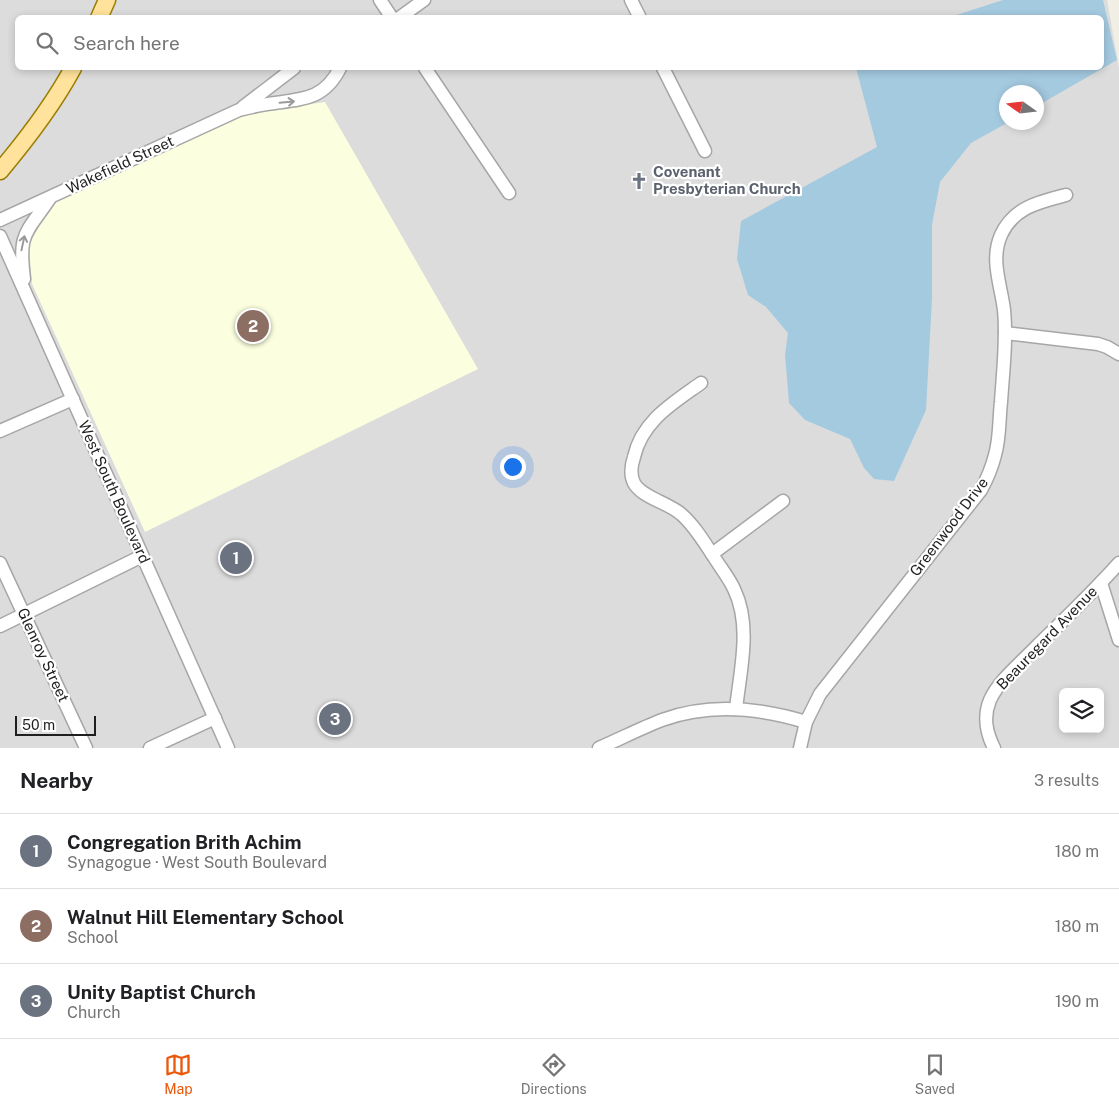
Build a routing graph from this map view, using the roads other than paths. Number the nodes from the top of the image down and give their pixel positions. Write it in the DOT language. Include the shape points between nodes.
graph roads {
  1 [pos="108,0"];
  2 [pos="380,0"];
  3 [pos="424,0"];
  4 [pos="631,0"];
  5 [pos="100,15"];
  6 [pos="390,15"];
  7 [pos="403,15"];
  8 [pos="638,15"];
  9 [pos="72,70"];
  10 [pos="291,70"];
  11 [pos="339,70"];
  12 [pos="426,70"];
  13 [pos="665,70"];
  14 [pos="240,110"];
  15 [pos="705,151"];
  16 [pos="0,171"];
  17 [pos="509,193"];
  18 [pos="1066,195"];
  19 [pos="50,197"];
  20 [pos="0,220"];
  21 [pos="0,236"];
  22 [pos="25,291"];
  23 [pos="1005,333"];
  24 [pos="1119,354"];
  25 [pos="701,383"];
  26 [pos="73,399"];
  27 [pos="0,431"];
  28 [pos="783,501"];
  29 [pos="712,554"];
  30 [pos="142,556"];
  31 [pos="0,563"];
  32 [pos="1119,563"];
  33 [pos="1101,583"];
  34 [pos="24,615"];
  35 [pos="0,626"];
  36 [pos="1119,640"];
  37 [pos="736,710"];
  38 [pos="214,718"];
  39 [pos="806,722"];
  40 [pos="86,748"];
  41 [pos="150,748"];
  42 [pos="228,748"];
  43 [pos="599,748"];
  44 [pos="800,748"];
  45 [pos="994,748"];
  1 -- 5 [label="main road"];
  2 -- 6 [label="street"];
  3 -- 7 [label="street"];
  4 -- 8 [label="street"];
  9 -- 16 [label="main road" via="49,108"];
  10 -- 14 [label="street, Wakefield Street"];
  14 -- 11 [label="street, Wakefield Street, one-way" via="312,96 332,82"];
  12 -- 17 [label="street"];
  13 -- 15 [label="street"];
  14 -- 19 [label="street, Wakefield Street"];
  18 -- 23 [label="street, Greenwood Drive" via="1024,208 1013,216 1000,236 996,261"];
  19 -- 20 [label="street, Wakefield Street"];
  22 -- 19 [label="street, one-way" via="21,246 29,225"];
  21 -- 22 [label="street, West South Boulevard"];
  22 -- 26 [label="street, West South Boulevard"];
  23 -- 24 [label="street" via="1098,344"];
  23 -- 39 [label="street, Greenwood Drive" via="998,445 981,490 820,694"];
  25 -- 29 [label="street" via="651,424 641,438 631,467 639,490 684,517"];
  26 -- 27 [label="street"];
  26 -- 30 [label="street, West South Boulevard"];
  28 -- 29 [label="street"];
  29 -- 37 [label="street" via="734,589 741,615 743,649"];
  30 -- 34 [label="street"];
  30 -- 38 [label="street, West South Boulevard"];
  31 -- 34 [label="street, Glenroy Street"];
  32 -- 33 [label="street, Beauregard Avenue"];
  33 -- 36 [label="street"];
  33 -- 45 [label="street, Beauregard Avenue" via="1010,673 994,694 986,719"];
  34 -- 35 [label="street"];
  34 -- 40 [label="street, Glenroy Street"];
  37 -- 39 [label="street"];
  37 -- 43 [label="street" via="681,714"];
  38 -- 41 [label="street"];
  38 -- 42 [label="street, West South Boulevard"];
  39 -- 44 [label="street, Greenwood Drive"];
}
